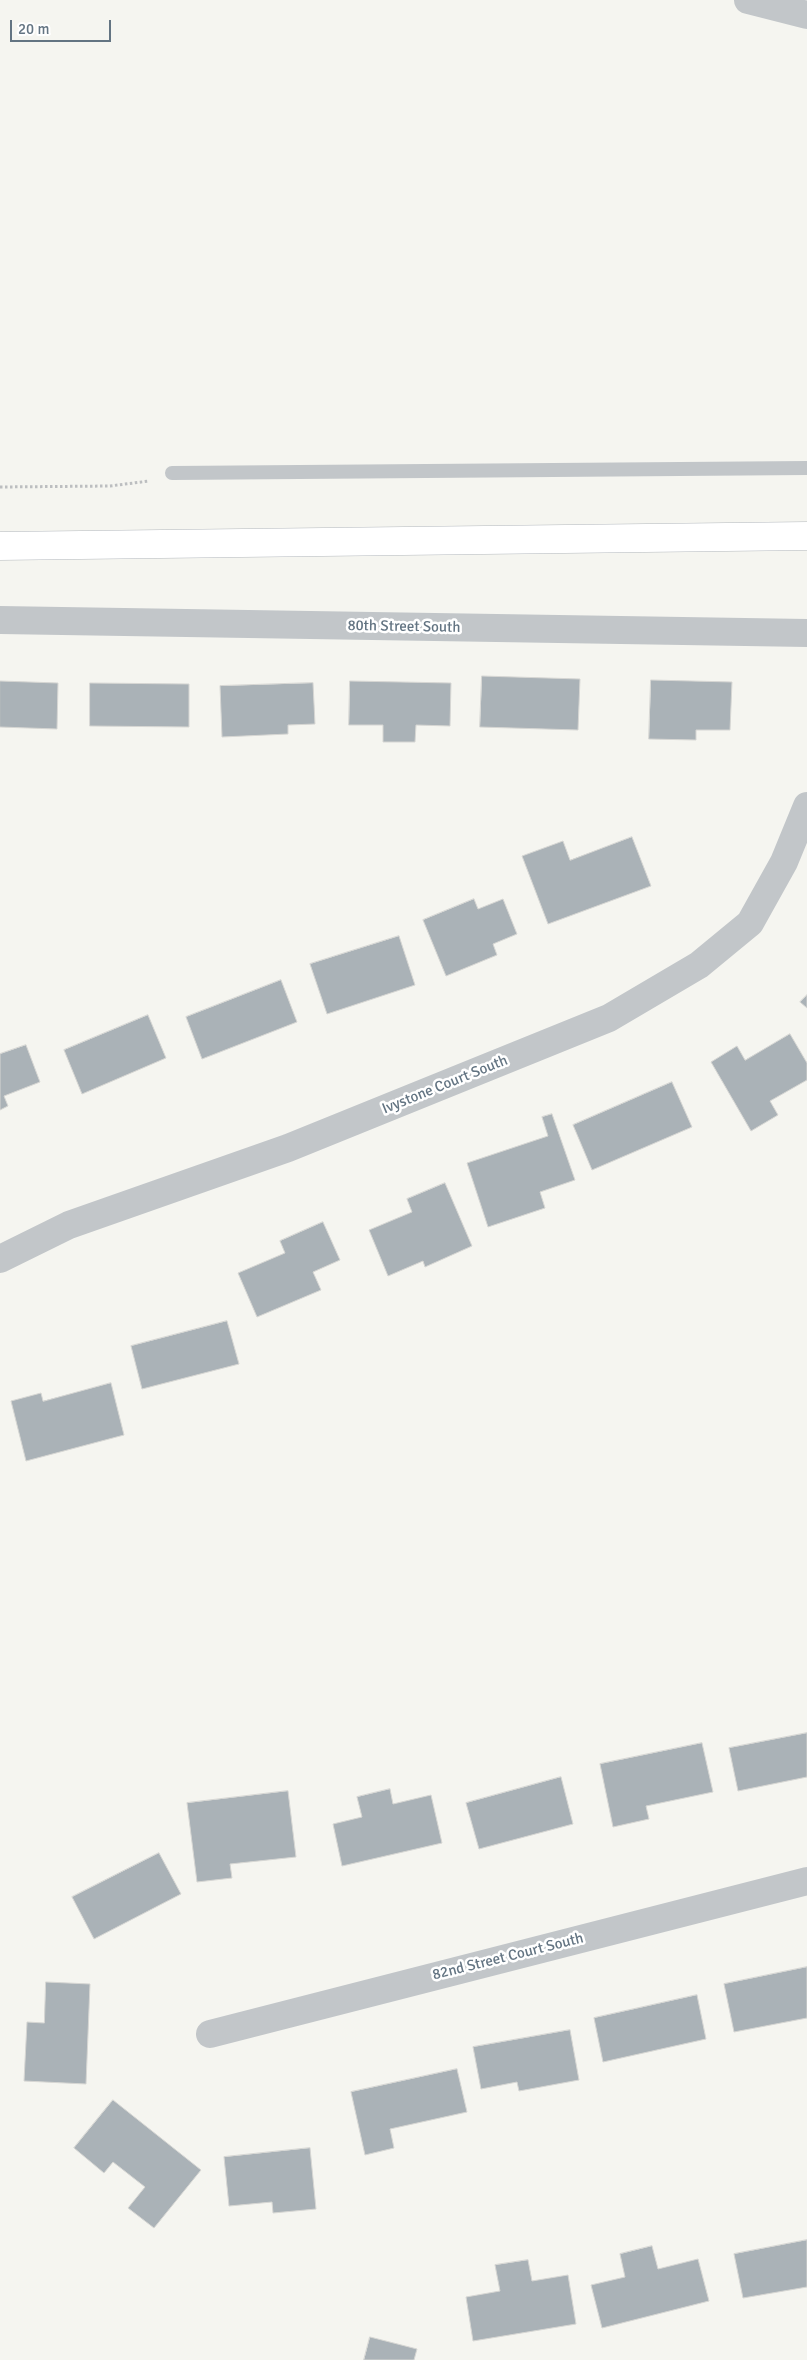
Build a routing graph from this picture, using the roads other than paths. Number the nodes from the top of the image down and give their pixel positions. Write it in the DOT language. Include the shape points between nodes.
graph roads {
  1 [pos="748,0"];
  2 [pos="807,15"];
  3 [pos="807,468"];
  4 [pos="172,473"];
  5 [pos="807,536"];
  6 [pos="0,546"];
  7 [pos="0,620"];
  8 [pos="807,633"];
  9 [pos="807,806"];
  10 [pos="0,1259"];
  11 [pos="807,1881"];
  12 [pos="210,2034"];
  1 -- 2 [label="street"];
  3 -- 4 [label="lane"];
  5 -- 6 [label="main road"];
  7 -- 8 [label="street, 80th Street South"];
  9 -- 10 [label="street, Ivystone Court South" via="784,862 750,923 699,965 609,1018 288,1148 70,1225"];
  11 -- 12 [label="street, 82nd Street Court South"];
}
